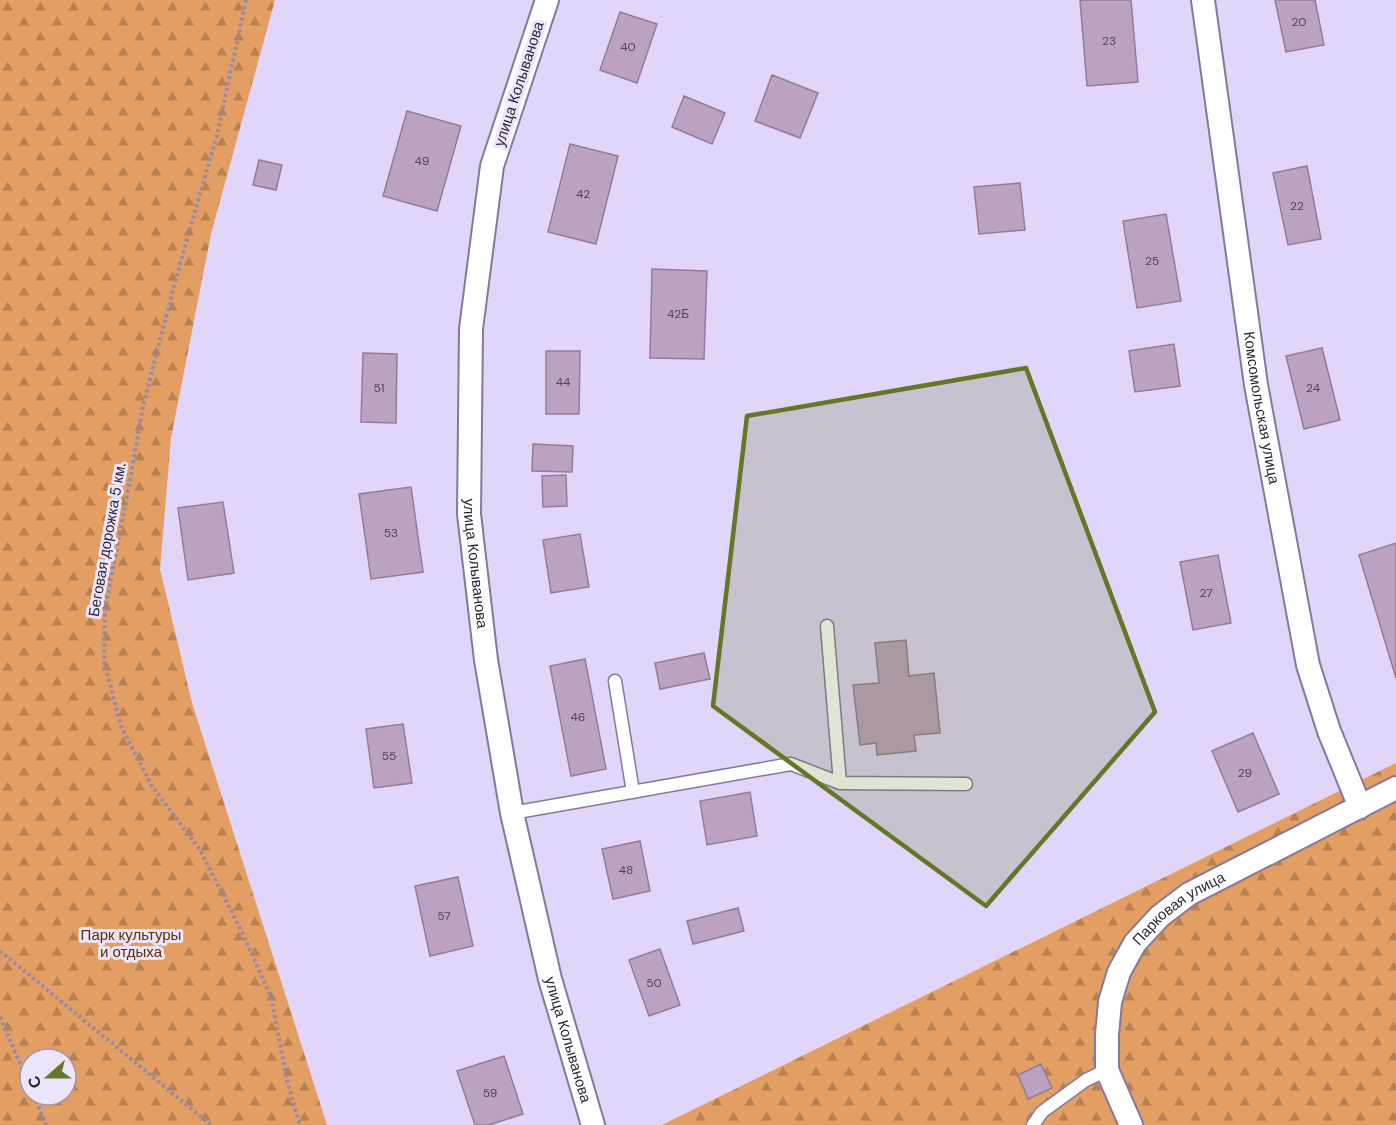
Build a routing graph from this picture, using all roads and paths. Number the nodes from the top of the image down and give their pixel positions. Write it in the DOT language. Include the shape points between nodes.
graph roads {
  1 [pos="246,0"];
  2 [pos="547,0"];
  3 [pos="1203,0"];
  4 [pos="827,626"];
  5 [pos="615,681"];
  6 [pos="840,783"];
  7 [pos="966,784"];
  8 [pos="1396,788"];
  9 [pos="633,792"];
  10 [pos="1360,807"];
  11 [pos="512,813"];
  12 [pos="0,951"];
  13 [pos="0,1017"];
  14 [pos="18,1059"];
  15 [pos="1107,1070"];
  16 [pos="39,1107"];
  17 [pos="46,1125"];
  18 [pos="211,1125"];
  19 [pos="300,1125"];
  20 [pos="593,1125"];
  21 [pos="1033,1125"];
  22 [pos="1131,1125"];
  1 -- 19 [label="path, Беговая дорожка 5 км." via="217,135 143,406 105,609 104,661 121,726 152,786 200,850 271,997"];
  2 -- 11 [label="street, улица Колыванова" via="492,166 471,329 469,514 486,660"];
  3 -- 10 [label="street, Комсомольская улица" via="1256,385 1308,665"];
  4 -- 6 [label="lane"];
  5 -- 9 [label="lane"];
  6 -- 7 [label="lane"];
  6 -- 9 [label="lane" via="791,764"];
  8 -- 10 [label="street, Парковая улица"];
  9 -- 11 [label="lane"];
  10 -- 15 [label="street, Парковая улица" via="1189,894 1160,916 1135,943 1119,972 1110,1002"];
  11 -- 20 [label="street, улица Колыванова" via="550,979"];
  12 -- 18 [label="path"];
  13 -- 14 [label="path"];
  15 -- 21 [label="lane" via="1042,1112"];
  15 -- 22 [label="street, Парковая улица"];
  16 -- 17 [label="path"];
}
